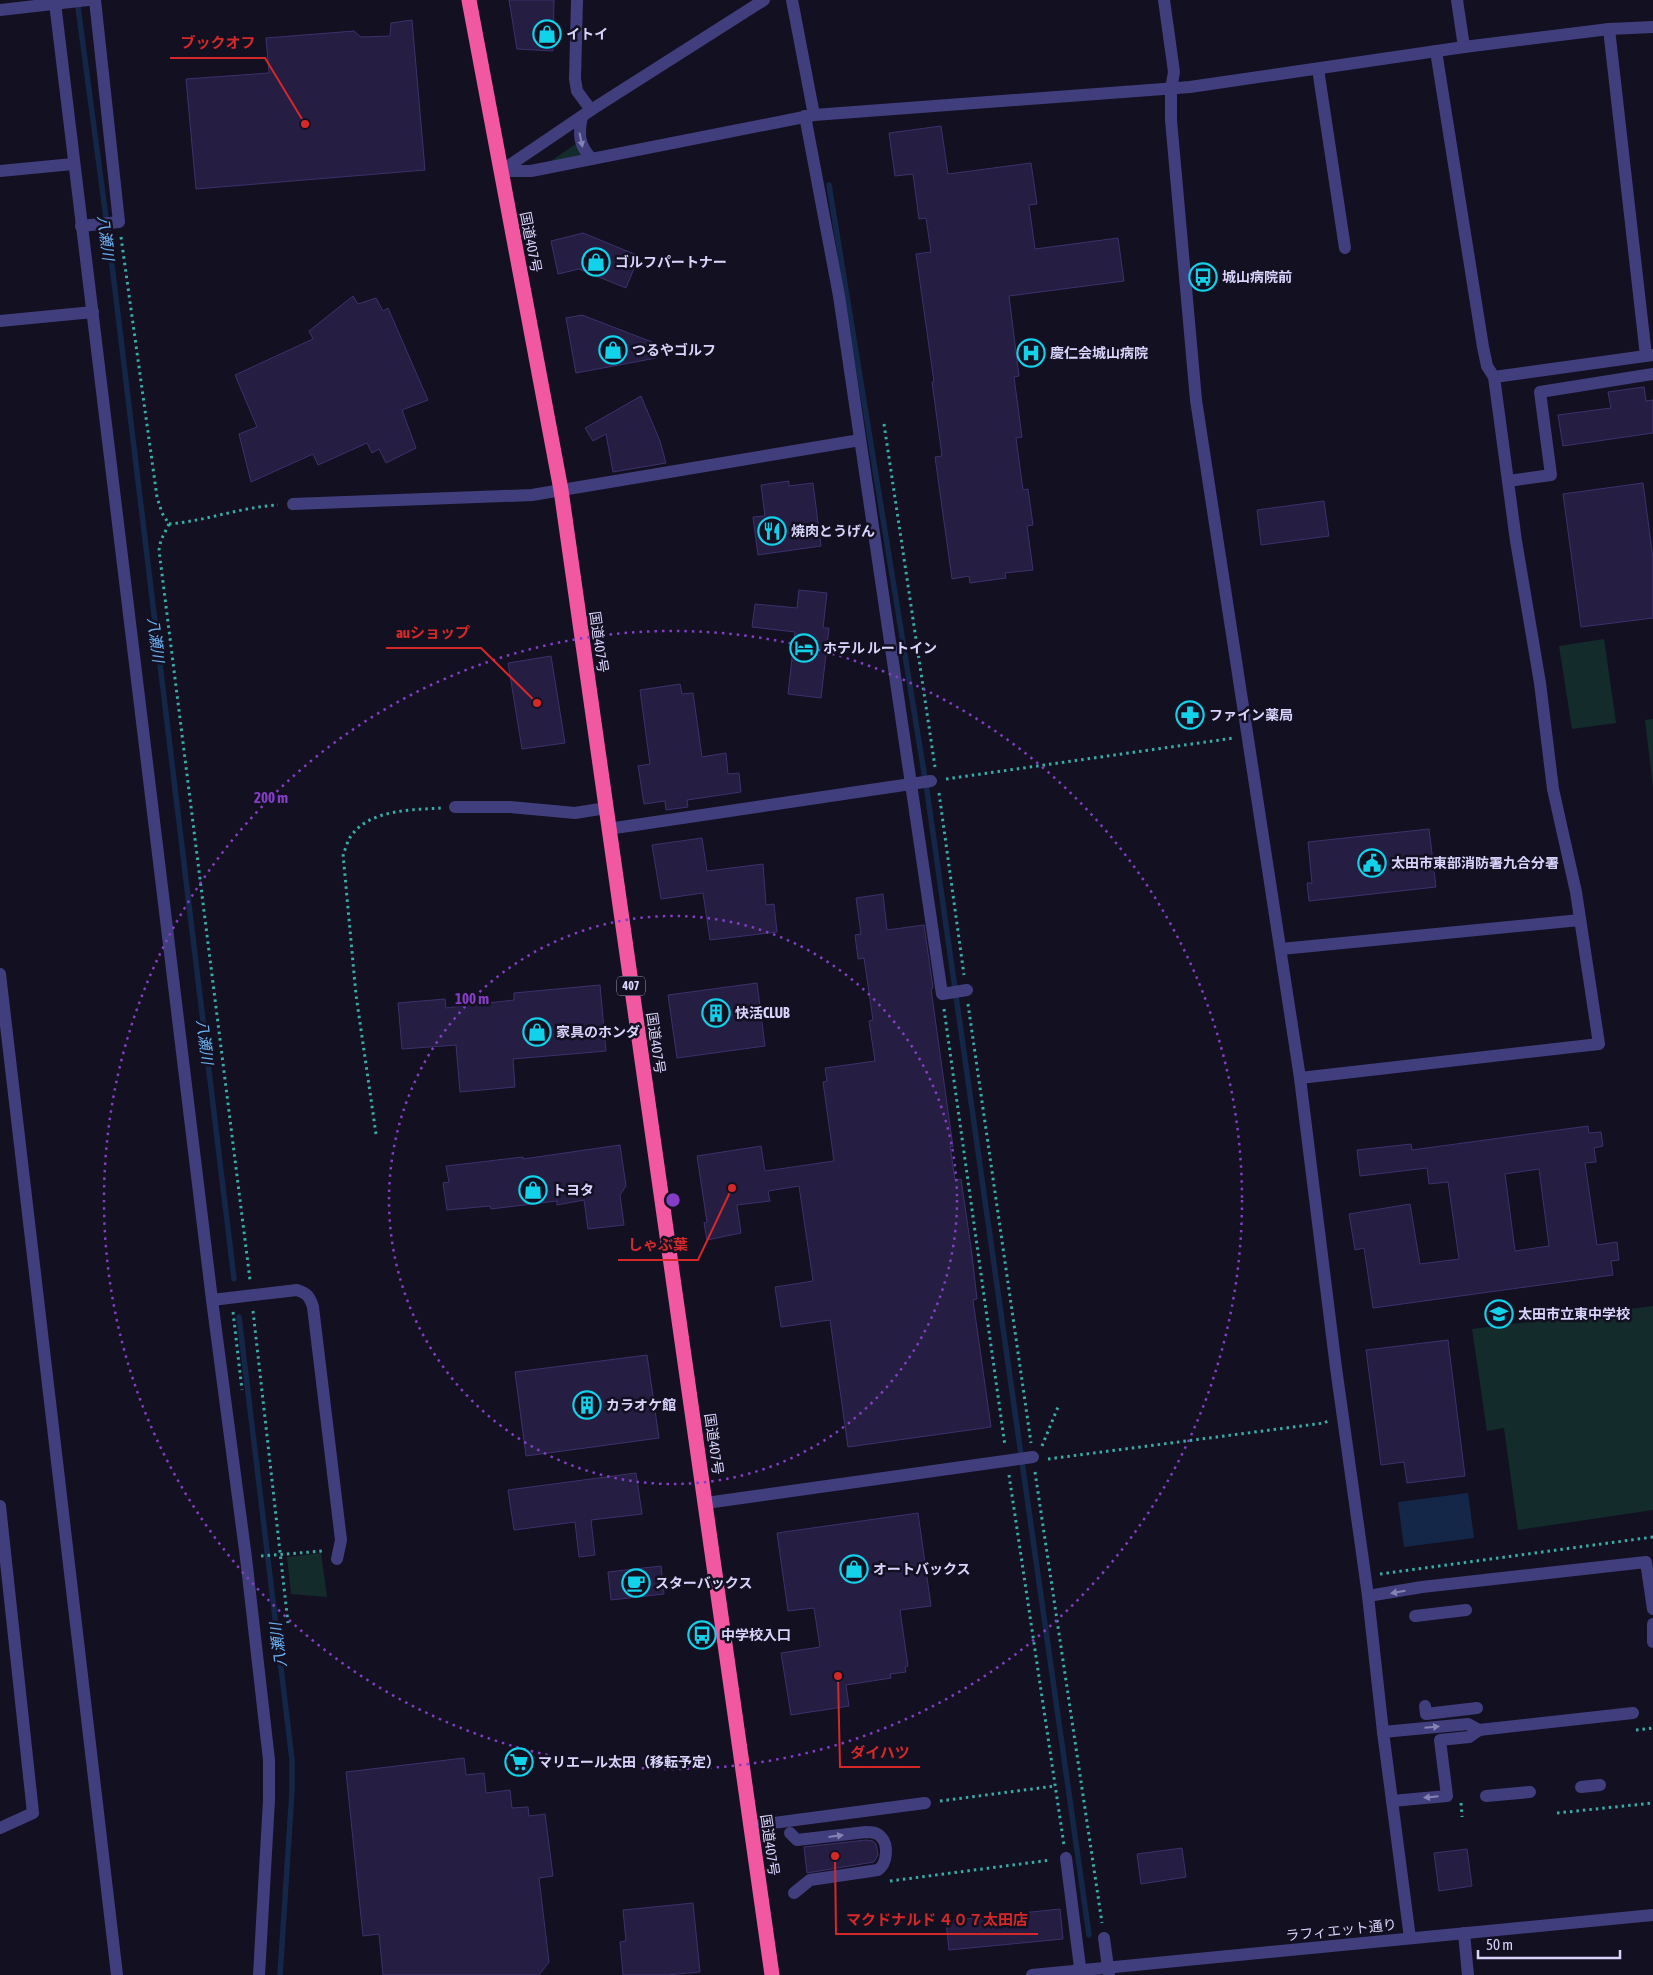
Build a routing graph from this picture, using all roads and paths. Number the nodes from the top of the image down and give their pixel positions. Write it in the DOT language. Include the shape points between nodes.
graph roads {
  1 [pos="87,0"];
  2 [pos="95,0"];
  3 [pos="468,0"];
  4 [pos="577,0"];
  5 [pos="764,0"];
  6 [pos="792,0"];
  7 [pos="1164,0"];
  8 [pos="1457,0"];
  9 [pos="61,3"];
  10 [pos="0,10"];
  11 [pos="1653,27"];
  12 [pos="1609,29"];
  13 [pos="1464,47"];
  14 [pos="1436,51"];
  15 [pos="1318,69"];
  16 [pos="1171,89"];
  17 [pos="586,114"];
  18 [pos="809,116"];
  19 [pos="592,159"];
  20 [pos="73,164"];
  21 [pos="0,171"];
  22 [pos="501,171"];
  23 [pos="118,222"];
  24 [pos="81,226"];
  25 [pos="1346,248"];
  26 [pos="93,312"];
  27 [pos="0,321"];
  28 [pos="1650,356"];
  29 [pos="1653,374"];
  30 [pos="1494,377"];
  31 [pos="884,424"];
  32 [pos="860,440"];
  33 [pos="1508,481"];
  34 [pos="561,490"];
  35 [pos="293,504"];
  36 [pos="169,524"];
  37 [pos="1247,736"];
  38 [pos="934,781"];
  39 [pos="914,783"];
  40 [pos="455,807"];
  41 [pos="606,808"];
  42 [pos="608,829"];
  43 [pos="1580,920"];
  44 [pos="1281,949"];
  45 [pos="0,974"];
  46 [pos="964,991"];
  47 [pos="944,994"];
  48 [pos="1300,1078"];
  49 [pos="376,1134"];
  50 [pos="252,1295"];
  51 [pos="212,1300"];
  52 [pos="1058,1407"];
  53 [pos="1330,1420"];
  54 [pos="1030,1458"];
  55 [pos="1010,1460"];
  56 [pos="706,1503"];
  57 [pos="0,1506"];
  58 [pos="1653,1537"];
  59 [pos="323,1550"];
  60 [pos="280,1555"];
  61 [pos="261,1556"];
  62 [pos="337,1559"];
  63 [pos="1377,1574"];
  64 [pos="1368,1596"];
  65 [pos="1653,1609"];
  66 [pos="1466,1610"];
  67 [pos="1414,1616"];
  68 [pos="288,1623"];
  69 [pos="1653,1624"];
  70 [pos="1653,1642"];
  71 [pos="1425,1706"];
  72 [pos="1476,1708"];
  73 [pos="1633,1713"];
  74 [pos="1653,1728"];
  75 [pos="1479,1730"];
  76 [pos="1635,1730"];
  77 [pos="1383,1732"];
  78 [pos="1600,1785"];
  79 [pos="1055,1786"];
  80 [pos="1582,1787"];
  81 [pos="1530,1792"];
  82 [pos="1486,1796"];
  83 [pos="1460,1798"];
  84 [pos="1392,1801"];
  85 [pos="925,1803"];
  86 [pos="1653,1803"];
  87 [pos="1556,1813"];
  88 [pos="1462,1817"];
  89 [pos="752,1826"];
  90 [pos="0,1828"];
  91 [pos="790,1834"];
  92 [pos="1066,1858"];
  93 [pos="890,1881"];
  94 [pos="794,1893"];
  95 [pos="1653,1915"];
  96 [pos="1464,1933"];
  97 [pos="1104,1938"];
  98 [pos="1410,1938"];
  99 [pos="1108,1971"];
  100 [pos="1081,1973"];
  101 [pos="117,1975"];
  102 [pos="259,1975"];
  103 [pos="772,1975"];
  104 [pos="1032,1975"];
  105 [pos="1468,1975"];
  1 -- 9 [label="street"];
  2 -- 23 [label="street"];
  3 -- 22 [label="highway, 国道407号 / 407"];
  4 -- 17 [label="street" via="575,79"];
  5 -- 17 [label="street"];
  6 -- 18 [label="street"];
  7 -- 16 [label="street" via="1174,72"];
  8 -- 13 [label="street"];
  9 -- 10 [label="street"];
  9 -- 20 [label="street"];
  11 -- 12 [label="street"];
  12 -- 13 [label="street"];
  12 -- 28 [label="street"];
  13 -- 14 [label="street"];
  14 -- 15 [label="street"];
  14 -- 30 [label="street" via="1483,347 1487,366"];
  15 -- 16 [label="street"];
  15 -- 25 [label="street"];
  16 -- 18 [label="street"];
  16 -- 37 [label="street" via="1196,400"];
  17 -- 19 [label="street, one-way" via="579,130 580,140 582,148"];
  17 -- 22 [label="street"];
  18 -- 19 [label="street"];
  18 -- 32 [label="street"];
  19 -- 22 [label="street" via="531,171"];
  20 -- 21 [label="street"];
  20 -- 24 [label="street"];
  22 -- 34 [label="highway, 国道407号 / 407"];
  23 -- 24 [label="street"];
  23 -- 36 [label="path" via="157,497"];
  24 -- 26 [label="street"];
  26 -- 27 [label="street"];
  26 -- 51 [label="street"];
  28 -- 30 [label="street"];
  29 -- 33 [label="street" via="1540,392 1551,475"];
  30 -- 33 [label="street"];
  31 -- 38 [label="path"];
  32 -- 34 [label="street"];
  32 -- 39 [label="street"];
  33 -- 43 [label="street" via="1553,789"];
  34 -- 35 [label="street" via="532,495"];
  34 -- 41 [label="highway, 国道407号 / 407"];
  35 -- 36 [label="path" via="257,506 214,518"];
  36 -- 50 [label="path" via="159,550"];
  37 -- 38 [label="path"];
  37 -- 44 [label="street"];
  38 -- 39 [label="street"];
  38 -- 46 [label="path"];
  39 -- 42 [label="street"];
  39 -- 47 [label="street"];
  40 -- 41 [label="street" via="510,807 575,813"];
  40 -- 49 [label="path" via="416,809 375,817 351,836 343,854 356,995"];
  41 -- 42 [label="highway, 国道407号 / 407"];
  42 -- 56 [label="highway, 国道407号 / 407"];
  43 -- 44 [label="street"];
  43 -- 48 [label="street" via="1599,1044"];
  44 -- 48 [label="street"];
  45 -- 101 [label="street"];
  46 -- 47 [label="street"];
  46 -- 54 [label="path"];
  47 -- 55 [label="path"];
  48 -- 64 [label="street"];
  50 -- 51 [label="street"];
  50 -- 60 [label="path"];
  50 -- 62 [label="street" via="297,1290 306,1293 313,1307 341,1540"];
  51 -- 102 [label="street" via="269,1760"];
  52 -- 54 [label="path" via="1040,1452"];
  53 -- 54 [label="path" via="1049,1459"];
  54 -- 55 [label="street"];
  54 -- 97 [label="path"];
  55 -- 56 [label="street"];
  55 -- 79 [label="path"];
  56 -- 89 [label="highway, 国道407号 / 407"];
  57 -- 90 [label="street" via="34,1813"];
  58 -- 63 [label="path"];
  59 -- 60 [label="path"];
  60 -- 61 [label="path"];
  60 -- 68 [label="path"];
  65 -- 64 [label="street, one-way" via="1646,1562"];
  64 -- 77 [label="street"];
  66 -- 67 [label="street"];
  69 -- 70 [label="street"];
  71 -- 72 [label="street" via="1426,1714"];
  73 -- 75 [label="street"];
  74 -- 76 [label="path"];
  77 -- 75 [label="street, one-way" via="1468,1724"];
  75 -- 84 [label="street, one-way" via="1469,1737 1440,1740 1447,1796"];
  77 -- 84 [label="street"];
  78 -- 80 [label="street"];
  79 -- 85 [label="path"];
  79 -- 92 [label="path"];
  81 -- 82 [label="street"];
  83 -- 88 [label="path"];
  84 -- 98 [label="street"];
  85 -- 89 [label="street"];
  86 -- 87 [label="path"];
  89 -- 103 [label="highway, 国道407号 / 407"];
  91 -- 94 [label="street, one-way" via="797,1840 866,1832 882,1837 885,1844 884,1866 878,1870 810,1880"];
  92 -- 93 [label="path"];
  92 -- 100 [label="street"];
  95 -- 96 [label="street, ラフィエット通り"];
  96 -- 98 [label="street, ラフィエット通り"];
  96 -- 105 [label="street"];
  97 -- 99 [label="street"];
  98 -- 99 [label="street, ラフィエット通り"];
  99 -- 100 [label="street, ラフィエット通り"];
  100 -- 104 [label="street, ラフィエット通り"];
}
